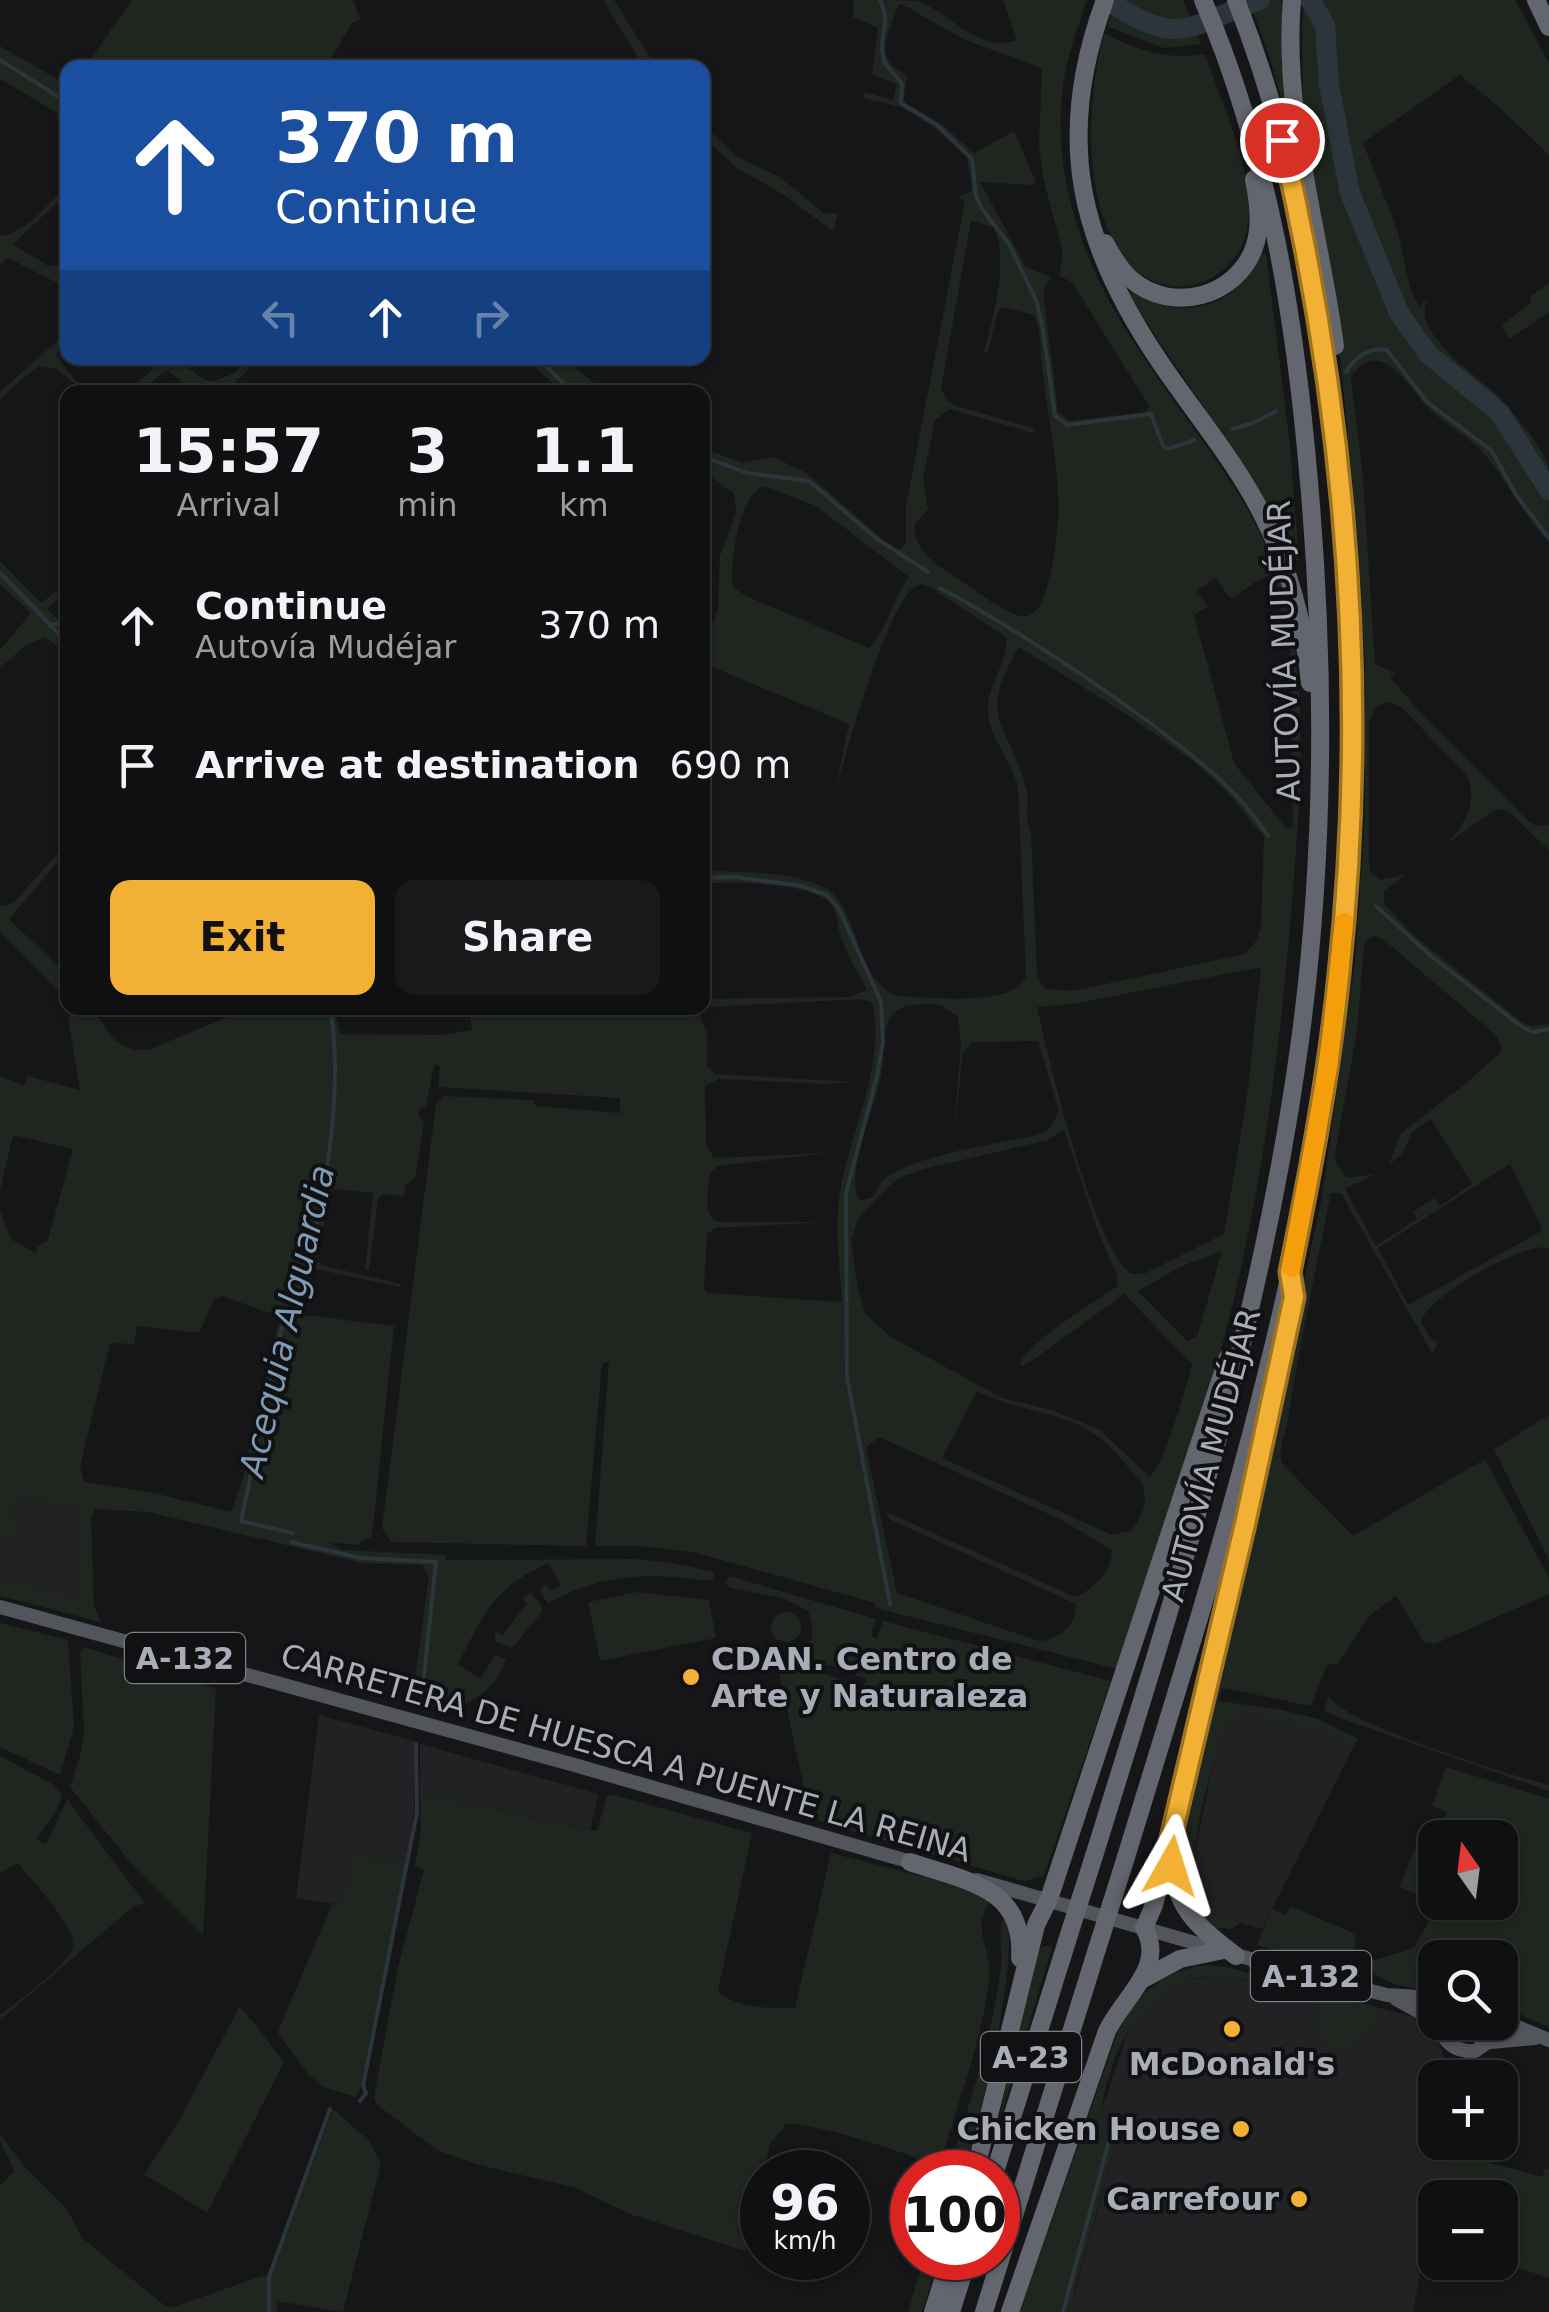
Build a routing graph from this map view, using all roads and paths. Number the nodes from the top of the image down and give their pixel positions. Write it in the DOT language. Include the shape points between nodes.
graph roads {
  1 [pos="1105,0"];
  2 [pos="1203,0"];
  3 [pos="1236,0"];
  4 [pos="1292,0"];
  5 [pos="1536,0"];
  6 [pos="1549,28"];
  7 [pos="1237,86"];
  8 [pos="1080,151"];
  9 [pos="1338,470"];
  10 [pos="1319,806"];
  11 [pos="1290,1272"];
  12 [pos="1251,1308"];
  13 [pos="0,1607"];
  14 [pos="1171,1838"];
  15 [pos="910,1862"];
  16 [pos="1049,1900"];
  17 [pos="1144,1928"];
  18 [pos="1227,1953"];
  19 [pos="1142,1979"];
  20 [pos="1022,1984"];
  21 [pos="1386,1995"];
  22 [pos="1418,1997"];
  23 [pos="1418,2011"];
  24 [pos="1518,2027"];
  25 [pos="1447,2040"];
  26 [pos="1547,2040"];
  27 [pos="1491,2042"];
  28 [pos="980,2150"];
  29 [pos="1002,2150"];
  30 [pos="943,2280"];
  31 [pos="961,2280"];
  32 [pos="933,2312"];
  33 [pos="952,2312"];
  34 [pos="984,2312"];
  35 [pos="1010,2312"];
  1 -- 8 [label="highway" via="1088,52"];
  2 -- 7 [label="highway, AUTOVÍA MUDÉJAR / A-23"];
  3 -- 9 [label="highway, AUTOVÍA MUDÉJAR / A-23" via="1282,140 1308,257"];
  4 -- 9 [label="highway" via="1297,125 1320,243 1347,455"];
  5 -- 6 [label="highway"];
  7 -- 8 [label="highway" via="1231,98 1254,178 1257,236 1243,268 1210,293 1158,295 1124,271 1098,226"];
  7 -- 10 [label="highway, AUTOVÍA MUDÉJAR / A-23" via="1271,206 1295,344 1317,592"];
  8 -- 10 [label="highway" via="1086,214 1114,286 1242,479 1284,564 1306,647 1310,789"];
  9 -- 11 [label="highway, AUTOVÍA MUDÉJAR / A-23" via="1352,680 1350,834 1328,1068"];
  10 -- 12 [label="highway, AUTOVÍA MUDÉJAR / A-23" via="1298,1059"];
  11 -- 14 [label="highway" via="1294,1297"];
  11 -- 34 [label="highway, AUTOVÍA MUDÉJAR / A-23, bridge" via="1227,1523"];
  12 -- 16 [label="highway" via="1236,1330"];
  12 -- 29 [label="highway, AUTOVÍA MUDÉJAR / A-23, bridge" via="1179,1579"];
  13 -- 15 [label="main road, CARRETERA DE HUESCA A PUENTE LA REINA / A-132"];
  14 -- 17 [label="highway"];
  14 -- 18 [label="highway" via="1171,1873 1182,1906"];
  15 -- 16 [label="main road, CARRETERA DE HUESCA A PUENTE LA REINA / A-132"];
  15 -- 20 [label="highway" via="1004,1901 1018,1928"];
  16 -- 17 [label="main road, CARRETERA DE HUESCA A PUENTE LA REINA / A-132"];
  16 -- 20 [label="highway"];
  17 -- 18 [label="main road, CARRETERA DE HUESCA A PUENTE LA REINA / A-132"];
  17 -- 19 [label="highway" via="1152,1952"];
  18 -- 19 [label="highway" via="1180,1958"];
  18 -- 21 [label="main road, A-132"];
  19 -- 35 [label="highway" via="1107,2030"];
  20 -- 28 [label="highway"];
  21 -- 22 [label="main road, A-132"];
  21 -- 23 [label="main road, A-132"];
  24 -- 26 [label="main road, A-132"];
  25 -- 27 [label="main road, A-132" via="1462,2051"];
  26 -- 27 [label="main road, A-132"];
  30 -- 32 [label="highway"];
  31 -- 33 [label="highway"];
}
